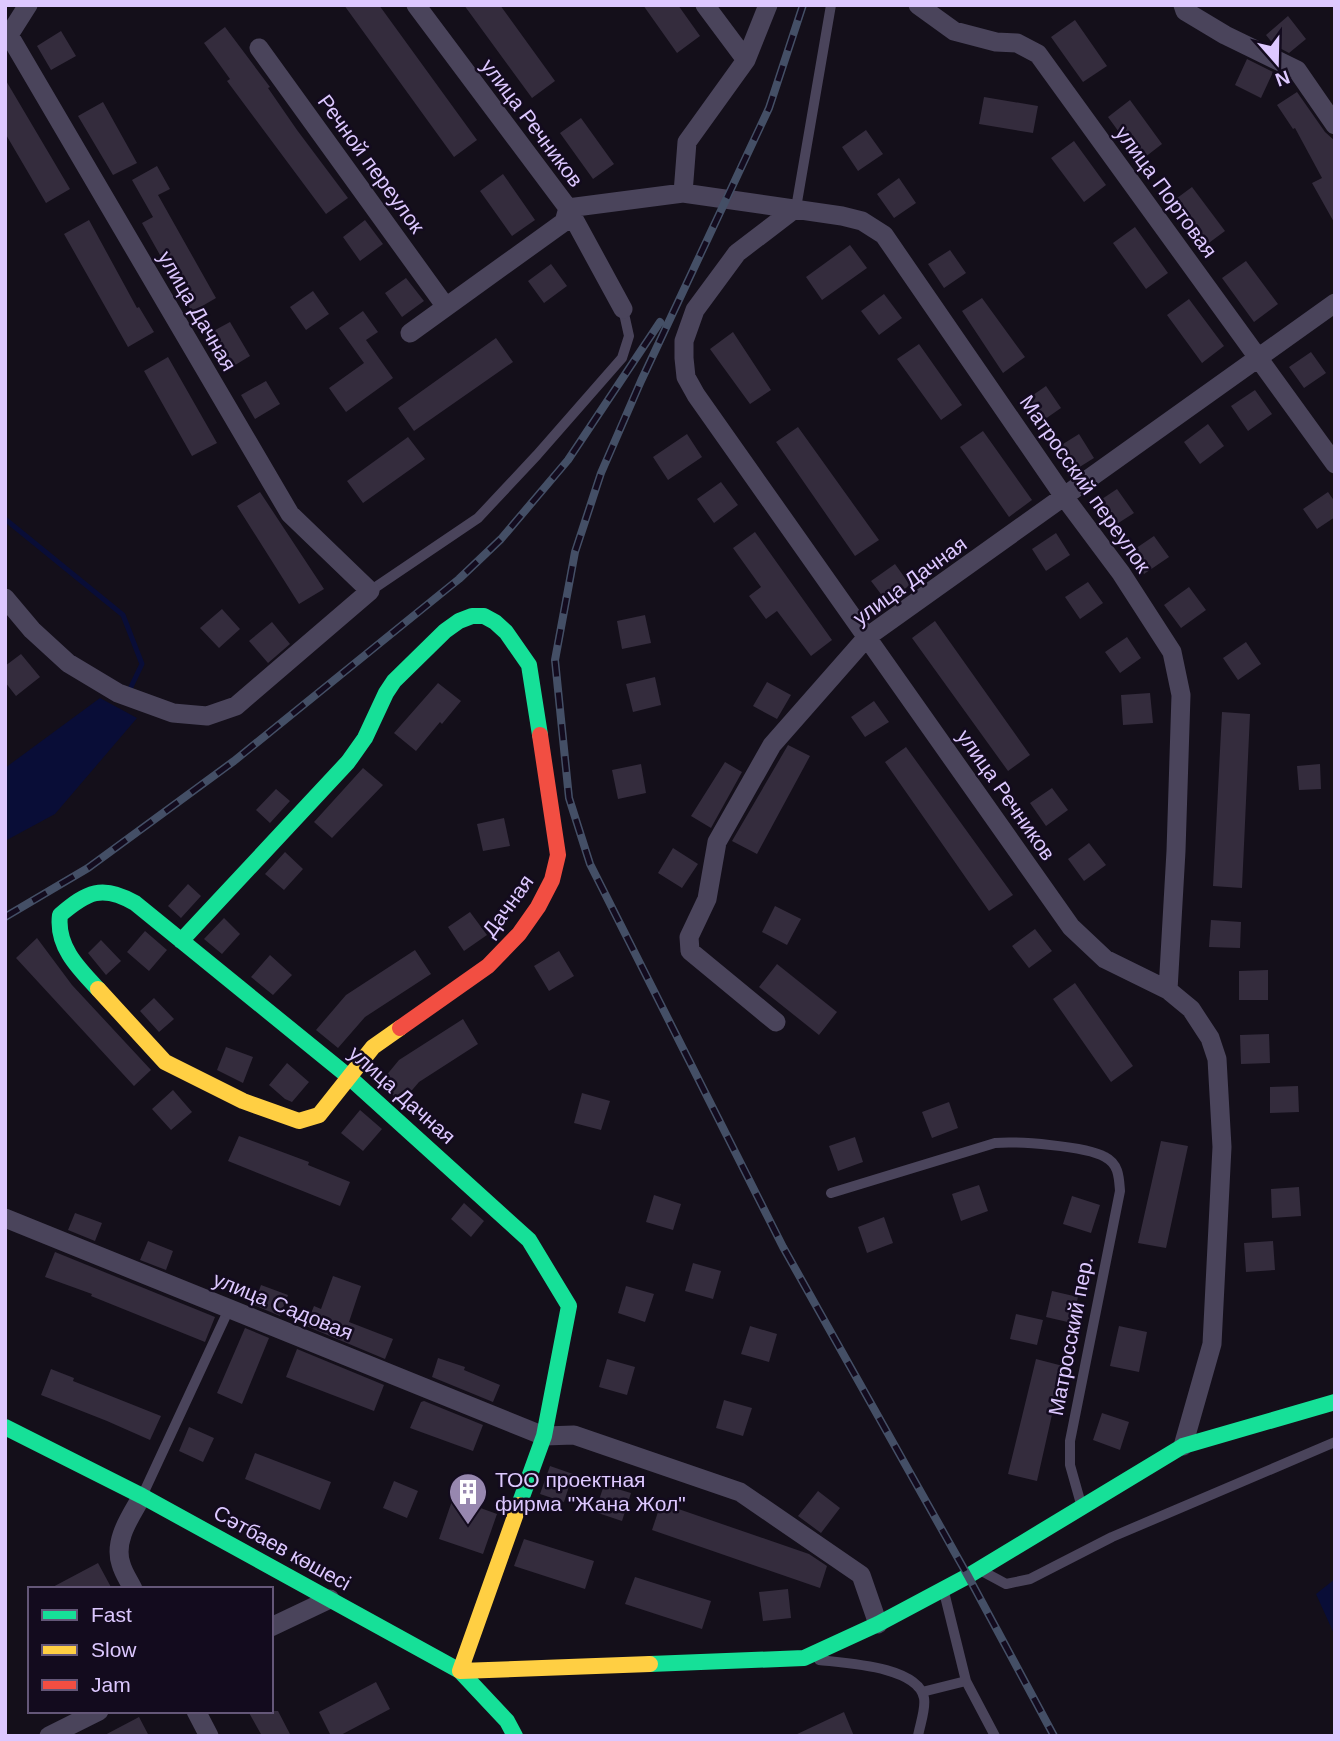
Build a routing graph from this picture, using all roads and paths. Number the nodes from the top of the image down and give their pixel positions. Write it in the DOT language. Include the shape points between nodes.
graph roads {
  1 [pos="28,5"];
  2 [pos="416,5"];
  3 [pos="705,5"];
  4 [pos="768,5"];
  5 [pos="831,5"];
  6 [pos="918,5"];
  7 [pos="1183,5"];
  8 [pos="7,34"];
  9 [pos="259,48"];
  10 [pos="746,60"];
  11 [pos="1335,125"];
  12 [pos="683,193"];
  13 [pos="568,208"];
  14 [pos="796,208"];
  15 [pos="1335,303"];
  16 [pos="446,307"];
  17 [pos="623,309"];
  18 [pos="410,333"];
  19 [pos="1258,359"];
  20 [pos="1335,464"];
  21 [pos="1066,498"];
  22 [pos="370,591"];
  23 [pos="5,598"];
  24 [pos="867,637"];
  25 [pos="181,940"];
  26 [pos="1168,990"];
  27 [pos="776,1022"];
  28 [pos="349,1077"];
  29 [pos="831,1193"];
  30 [pos="5,1218"];
  31 [pos="229,1309"];
  32 [pos="1335,1402"];
  33 [pos="5,1427"];
  34 [pos="544,1436"];
  35 [pos="1335,1442"];
  36 [pos="1184,1446"];
  37 [pos="142,1496"];
  38 [pos="1082,1509"];
  39 [pos="979,1569"];
  40 [pos="132,1587"];
  41 [pos="943,1589"];
  42 [pos="331,1598"];
  43 [pos="878,1624"];
  44 [pos="273,1626"];
  45 [pos="804,1658"];
  46 [pos="460,1671"];
  47 [pos="966,1681"];
  48 [pos="922,1692"];
  49 [pos="95,1713"];
  50 [pos="197,1713"];
  51 [pos="49,1736"];
  52 [pos="209,1736"];
  53 [pos="515,1736"];
  54 [pos="918,1736"];
  55 [pos="995,1736"];
  1 -- 8 [label="street"];
  2 -- 13 [label="street, улица Речников"];
  3 -- 10 [label="street"];
  4 -- 10 [label="street"];
  5 -- 14 [label="lane"];
  6 -- 19 [label="street, улица Портовая" via="954,31 1017,43 1038,54"];
  7 -- 11 [label="street" via="1185,11 1225,35 1297,70"];
  8 -- 22 [label="street, улица Дачная" via="290,514"];
  9 -- 16 [label="street, Речной переулок"];
  10 -- 12 [label="street" via="687,142"];
  12 -- 13 [label="street, улица Речников"];
  12 -- 14 [label="street, Матросский переулок"];
  13 -- 16 [label="street" via="564,222"];
  13 -- 17 [label="street"];
  14 -- 21 [label="street, Матросский переулок" via="862,221 884,235"];
  14 -- 24 [label="street, улица Речников" via="737,253 695,310 684,341 686,377"];
  15 -- 19 [label="street, улица Дачная"];
  16 -- 18 [label="street"];
  17 -- 22 [label="lane" via="629,336 622,358 546,445 478,518"];
  19 -- 20 [label="street, улица Портовая"];
  19 -- 21 [label="street, улица Дачная"];
  21 -- 24 [label="street, улица Дачная"];
  21 -- 26 [label="street, Матросский переулок" via="1172,652 1181,695"];
  22 -- 23 [label="street" via="236,706 207,716 173,713 118,693 68,663 32,631"];
  24 -- 26 [label="street, улица Речников" via="1070,927 1105,959"];
  24 -- 27 [label="street, улица Дачная" via="772,745 717,842 707,899 689,937 690,951"];
  25 -- 28 [label="street, улица Дачная"];
  25 -- 28 [label="street, Дачная" via="118,892 96,891 60,915 58,929 64,946 84,974 165,1062 191,1077 299,1121 319,1115"];
  25 -- 28 [label="street, Дачная" via="348,762 362,745 390,687 444,631 459,619 477,614 496,621 528,665 558,855 552,880 519,934 488,966 373,1047"];
  26 -- 36 [label="street, улица Речников" via="1191,1009 1210,1038 1217,1059 1222,1147 1212,1344"];
  28 -- 34 [label="street, улица Дачная" via="529,1240 569,1306"];
  29 -- 38 [label="lane, Матросский пер." via="1014,1141 1106,1157 1119,1171 1120,1191 1070,1441 1070,1465"];
  30 -- 31 [label="street, улица Садовая"];
  31 -- 34 [label="street, улица Садовая"];
  31 -- 37 [label="lane"];
  32 -- 36 [label="street"];
  33 -- 37 [label="street, Сәтбаев көшесі"];
  34 -- 43 [label="street, улица Садовая" via="574,1435 740,1492 861,1575"];
  34 -- 46 [label="street"];
  35 -- 39 [label="lane" via="1112,1537 1030,1579 1006,1584"];
  36 -- 38 [label="street"];
  37 -- 40 [label="street" via="122,1534 119,1551"];
  37 -- 42 [label="street, Сәтбаев көшесі"];
  38 -- 39 [label="street"];
  39 -- 41 [label="street"];
  41 -- 43 [label="street"];
  41 -- 47 [label="lane"];
  42 -- 44 [label="street"];
  42 -- 46 [label="street, Сәтбаев көшесі"];
  43 -- 45 [label="street"];
  45 -- 46 [label="street"];
  45 -- 48 [label="lane" via="884,1669 907,1678"];
  46 -- 53 [label="street, Сәтбаев көшесі" via="507,1721"];
  47 -- 48 [label="lane"];
  47 -- 55 [label="lane"];
  48 -- 54 [label="lane"];
  49 -- 51 [label="street"];
  50 -- 52 [label="street"];
}
